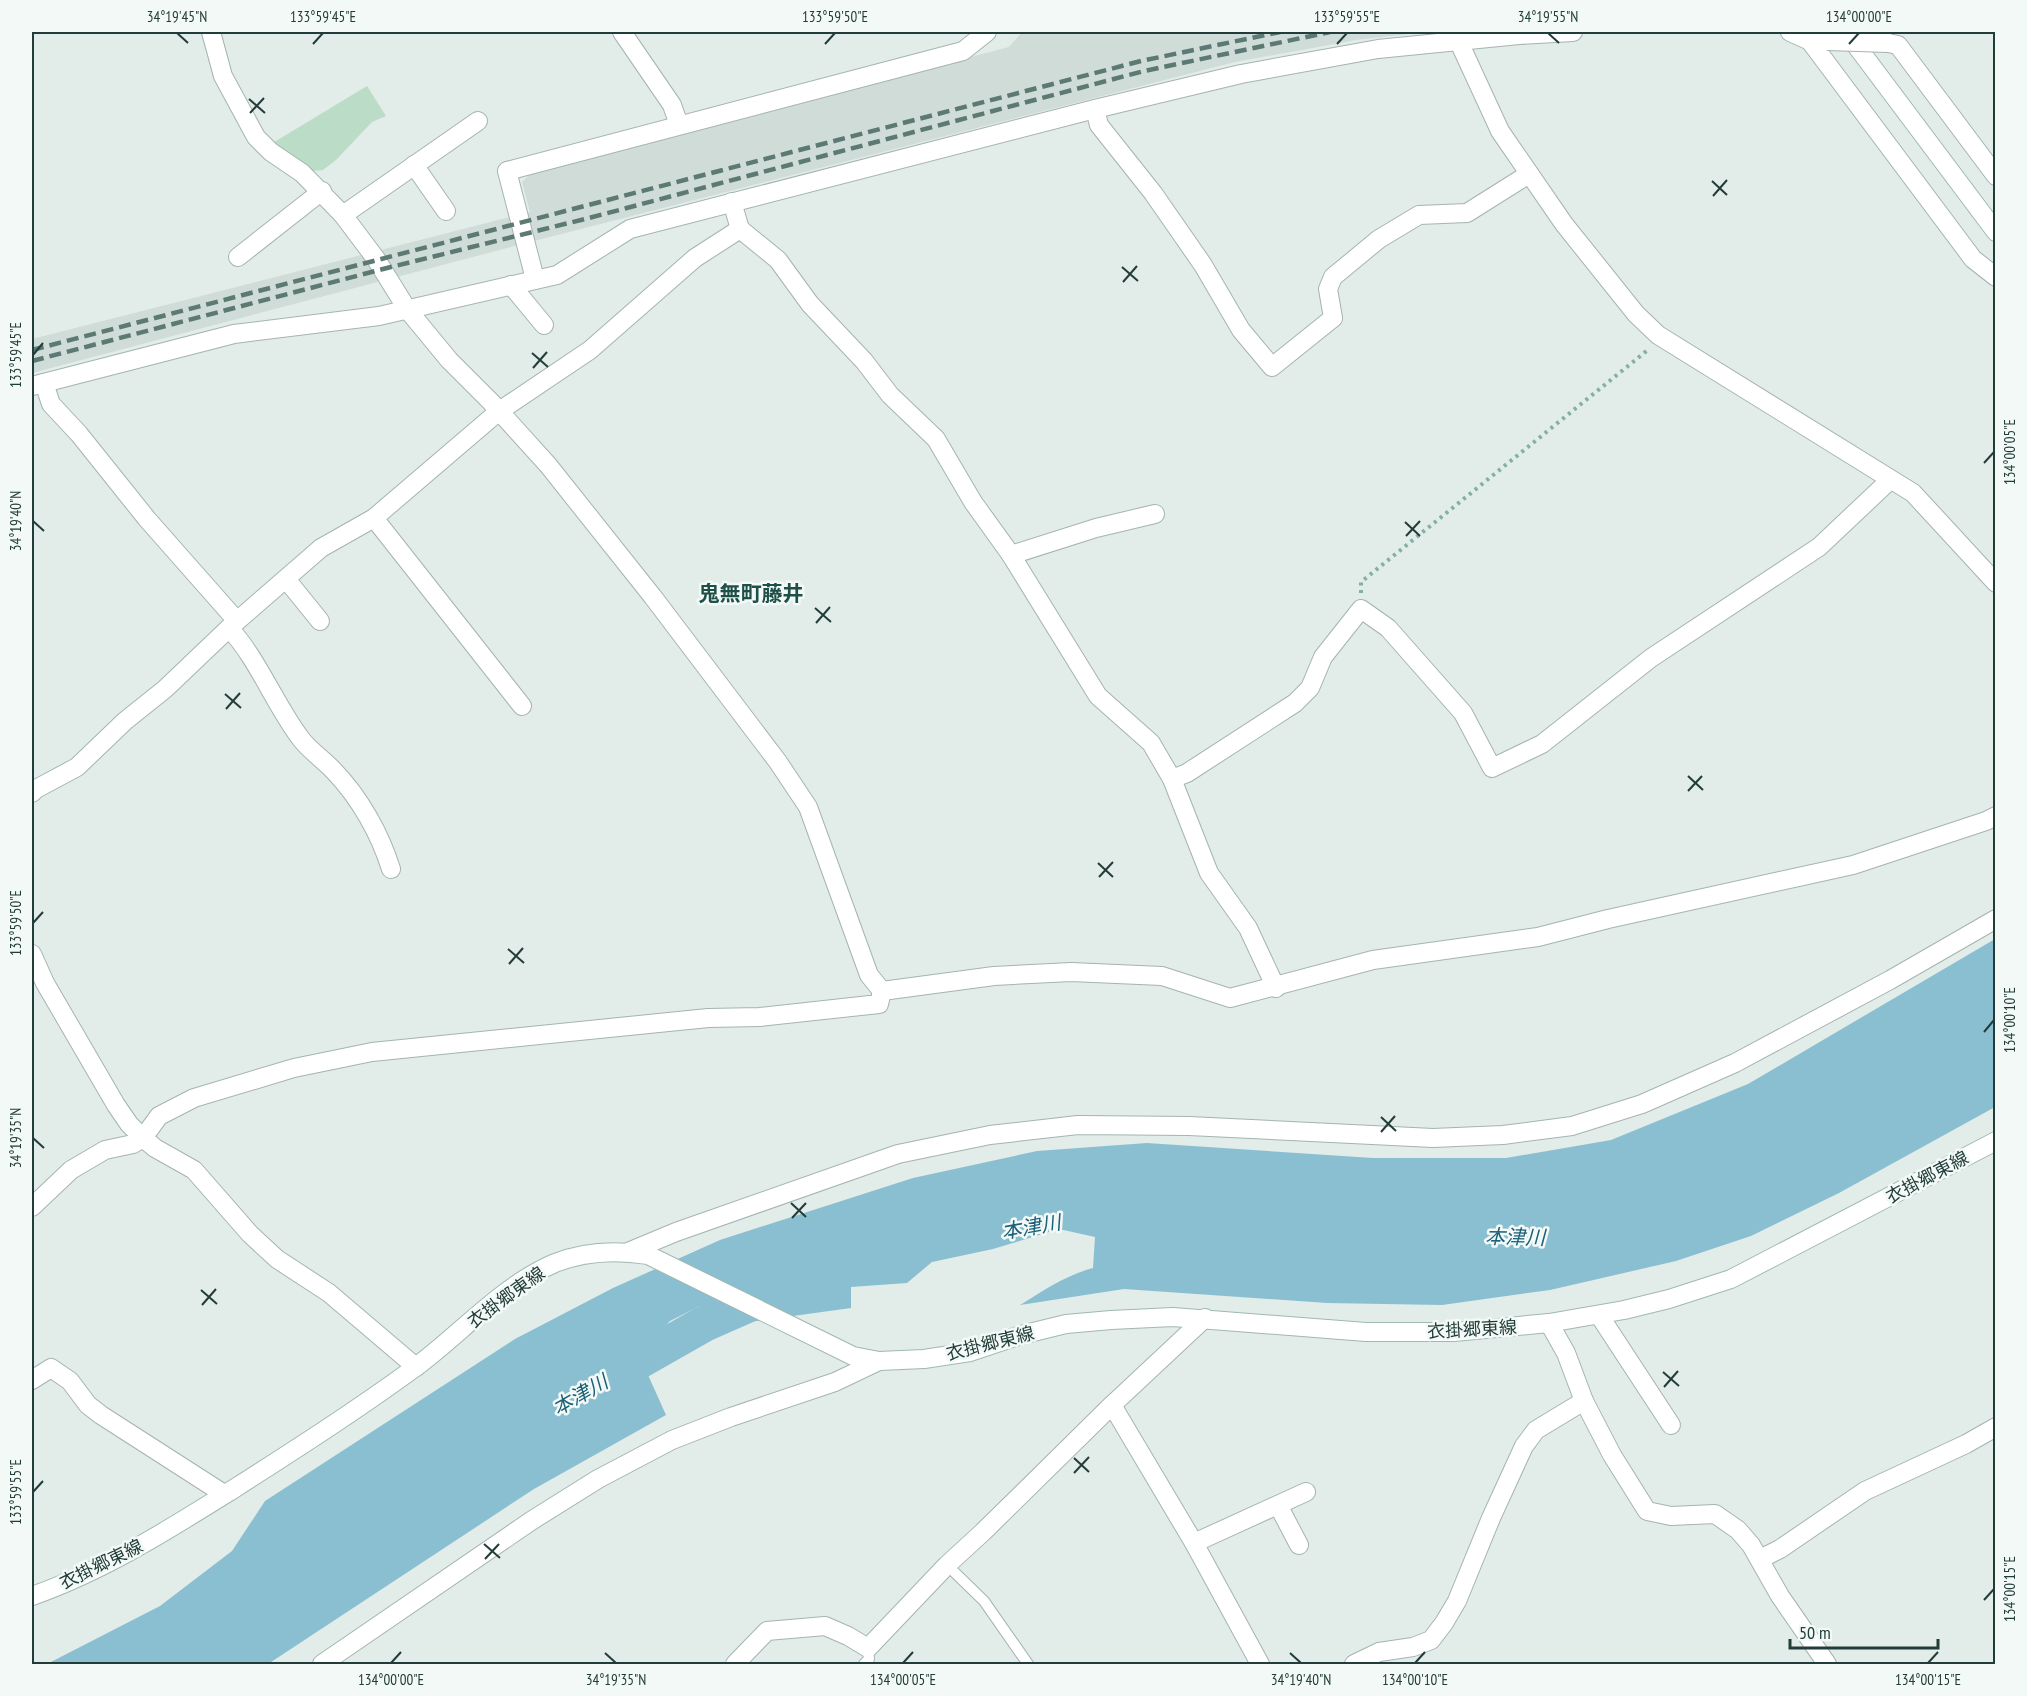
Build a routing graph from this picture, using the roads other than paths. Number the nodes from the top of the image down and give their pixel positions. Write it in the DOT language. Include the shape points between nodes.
graph roads {
  1 [pos="211,32"];
  2 [pos="622,32"];
  3 [pos="987,32"];
  4 [pos="1573,32"];
  5 [pos="1790,32"];
  6 [pos="1846,32"];
  7 [pos="1819,41"];
  8 [pos="1459,42"];
  9 [pos="1095,109"];
  10 [pos="478,121"];
  11 [pos="679,124"];
  12 [pos="414,165"];
  13 [pos="1529,174"];
  14 [pos="1995,176"];
  15 [pos="322,191"];
  16 [pos="732,202"];
  17 [pos="446,211"];
  18 [pos="343,215"];
  19 [pos="740,230"];
  20 [pos="1995,232"];
  21 [pos="238,258"];
  22 [pos="1995,277"];
  23 [pos="535,279"];
  24 [pos="511,285"];
  25 [pos="407,309"];
  26 [pos="544,325"];
  27 [pos="38,385"];
  28 [pos="498,412"];
  29 [pos="1890,480"];
  30 [pos="1155,514"];
  31 [pos="374,518"];
  32 [pos="1011,555"];
  33 [pos="286,579"];
  34 [pos="1995,583"];
  35 [pos="320,621"];
  36 [pos="233,625"];
  37 [pos="522,706"];
  38 [pos="1172,779"];
  39 [pos="32,793"];
  40 [pos="1995,816"];
  41 [pos="392,869"];
  42 [pos="1995,919"];
  43 [pos="32,954"];
  44 [pos="1276,988"];
  45 [pos="882,991"];
  46 [pos="142,1138"];
  47 [pos="1995,1141"];
  48 [pos="32,1207"];
  49 [pos="628,1252"];
  50 [pos="1599,1315"];
  51 [pos="1206,1318"];
  52 [pos="1549,1323"];
  53 [pos="879,1361"];
  54 [pos="416,1367"];
  55 [pos="32,1380"];
  56 [pos="1584,1401"];
  57 [pos="1112,1405"];
  58 [pos="1671,1425"];
  59 [pos="1995,1426"];
  60 [pos="1306,1492"];
  61 [pos="224,1494"];
  62 [pos="1278,1505"];
  63 [pos="1194,1543"];
  64 [pos="1299,1545"];
  65 [pos="1760,1559"];
  66 [pos="947,1565"];
  67 [pos="32,1596"];
  68 [pos="866,1656"];
  69 [pos="322,1665"];
  70 [pos="735,1665"];
  71 [pos="1028,1665"];
  72 [pos="1260,1665"];
  73 [pos="1354,1665"];
  74 [pos="1827,1665"];
  1 -- 15 [label="street" via="223,76 256,136"];
  2 -- 11 [label="street" via="672,105"];
  3 -- 11 [label="street" via="963,51"];
  4 -- 8 [label="street"];
  5 -- 7 [label="street"];
  6 -- 20 [label="street"];
  7 -- 14 [label="street, bridge" via="1898,45"];
  7 -- 22 [label="street" via="1972,259"];
  8 -- 9 [label="street" via="1378,49 1241,74"];
  8 -- 13 [label="street" via="1500,131"];
  9 -- 13 [label="street" via="1099,125 1172,220 1241,330 1272,367 1333,318 1328,289 1333,277 1379,239 1419,215 1467,213"];
  9 -- 16 [label="street"];
  10 -- 12 [label="street"];
  11 -- 23 [label="street" via="507,171"];
  12 -- 17 [label="street"];
  12 -- 18 [label="street"];
  13 -- 29 [label="street" via="1636,314 1658,335"];
  15 -- 18 [label="street"];
  15 -- 21 [label="street"];
  16 -- 19 [label="street"];
  16 -- 23 [label="street" via="630,229 556,275"];
  18 -- 25 [label="street"];
  19 -- 28 [label="street" via="695,258 590,350"];
  19 -- 32 [label="street" via="778,260 810,304 890,395 936,439"];
  23 -- 24 [label="street"];
  24 -- 25 [label="street"];
  24 -- 26 [label="street"];
  25 -- 27 [label="street" via="234,334"];
  25 -- 28 [label="street"];
  27 -- 36 [label="street"];
  28 -- 31 [label="street"];
  28 -- 45 [label="street" via="548,465 653,597 808,807 869,975"];
  29 -- 34 [label="street" via="1913,493"];
  29 -- 38 [label="street" via="1819,547 1651,658 1542,744 1492,768 1463,713 1388,628 1361,609 1323,657 1310,688 1295,703"];
  30 -- 32 [label="street"];
  31 -- 33 [label="street" via="321,548"];
  31 -- 37 [label="street"];
  32 -- 38 [label="street" via="1098,696 1151,743"];
  33 -- 35 [label="street"];
  33 -- 36 [label="street"];
  36 -- 39 [label="street" via="77,767"];
  36 -- 41 [label="street" via="302,741 335,771 354,796 383,845"];
  38 -- 44 [label="street" via="1209,873 1248,928"];
  40 -- 44 [label="street" via="1853,866 1538,937 1373,960"];
  42 -- 49 [label="street" via="1736,1063 1642,1104 1572,1126 1503,1135 1433,1138 1189,1126 1078,1125 990,1135 898,1154"];
  43 -- 46 [label="street" via="116,1106"];
  44 -- 45 [label="street" via="1230,998 1162,976 1071,972 993,976"];
  45 -- 46 [label="street" via="879,1004 372,1052 305,1065 194,1098 159,1116"];
  46 -- 48 [label="street" via="105,1150 70,1170"];
  46 -- 54 [label="street" via="194,1170 277,1259 329,1293"];
  47 -- 50 [label="street, 衣掛郷東線" via="1731,1279"];
  49 -- 53 [label="street, 衣掛郷東線" via="648,1256 853,1356"];
  49 -- 54 [label="street, 衣掛郷東線" via="576,1255 528,1277"];
  50 -- 52 [label="street, 衣掛郷東線"];
  50 -- 58 [label="street"];
  51 -- 52 [label="street, 衣掛郷東線" via="1366,1332 1454,1332"];
  51 -- 53 [label="street, 衣掛郷東線" via="1065,1324 970,1352"];
  51 -- 57 [label="street"];
  52 -- 56 [label="street" via="1566,1353"];
  53 -- 69 [label="street" via="835,1382 672,1440 598,1479"];
  54 -- 61 [label="street, 衣掛郷東線" via="356,1411"];
  55 -- 61 [label="street" via="51,1368 70,1381 101,1415"];
  56 -- 65 [label="street" via="1647,1510 1671,1516 1715,1514 1738,1530"];
  56 -- 73 [label="street" via="1536,1430 1524,1446 1457,1601 1431,1640 1379,1652"];
  57 -- 63 [label="street"];
  57 -- 66 [label="street"];
  59 -- 65 [label="street" via="1865,1491"];
  60 -- 62 [label="street"];
  61 -- 67 [label="street, 衣掛郷東線" via="105,1564"];
  62 -- 63 [label="street"];
  62 -- 64 [label="street"];
  63 -- 72 [label="street"];
  65 -- 74 [label="street"];
  66 -- 68 [label="street"];
  66 -- 71 [label="lane" via="984,1601"];
  68 -- 70 [label="street" via="848,1636 825,1626 767,1631"];
}
